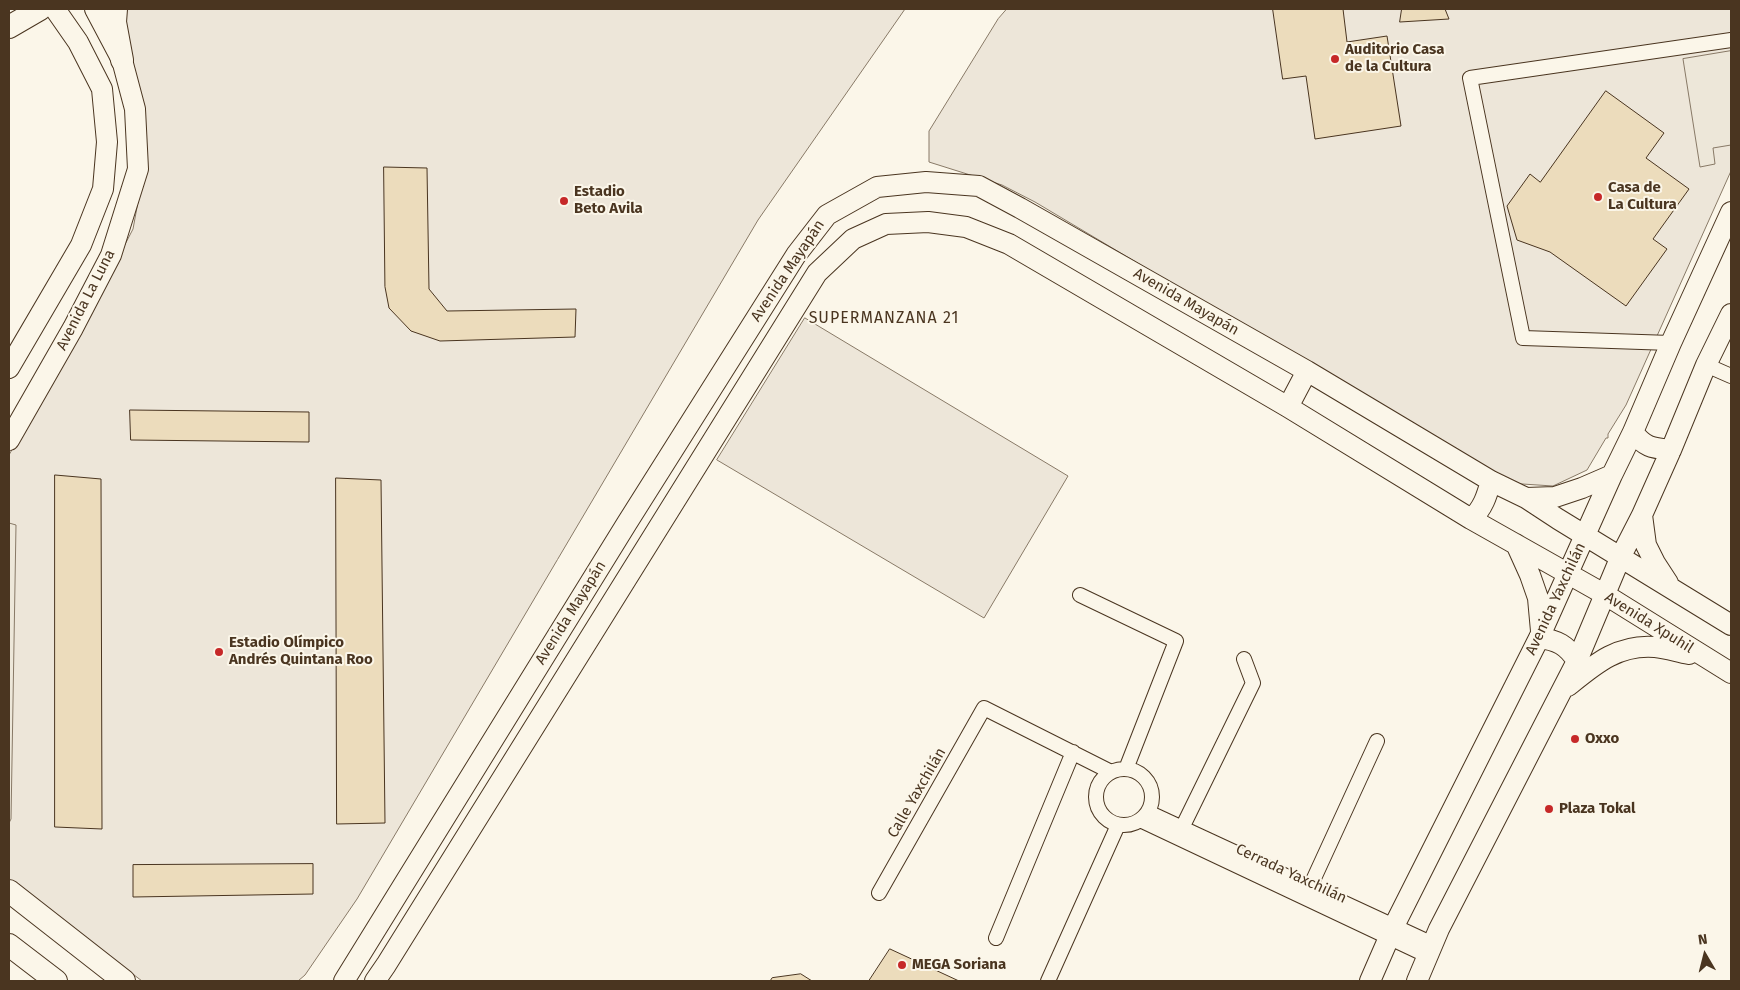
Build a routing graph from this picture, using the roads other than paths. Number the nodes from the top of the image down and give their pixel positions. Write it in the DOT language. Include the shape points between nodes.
graph roads {
  1 [pos="40,9"];
  2 [pos="56,9"];
  3 [pos="95,9"];
  4 [pos="116,9"];
  5 [pos="9,27"];
  6 [pos="1731,40"];
  7 [pos="122,60"];
  8 [pos="135,109"];
  9 [pos="104,116"];
  10 [pos="1731,212"];
  11 [pos="1731,314"];
  12 [pos="1672,343"];
  13 [pos="1706,365"];
  14 [pos="9,368"];
  15 [pos="1307,372"];
  16 [pos="1731,376"];
  17 [pos="1288,408"];
  18 [pos="1633,432"];
  19 [pos="9,440"];
  20 [pos="1671,450"];
  21 [pos="1612,475"];
  22 [pos="1491,481"];
  23 [pos="1526,498"];
  24 [pos="1642,515"];
  25 [pos="1471,519"];
  26 [pos="1585,536"];
  27 [pos="1516,544"];
  28 [pos="1620,556"];
  29 [pos="1567,574"];
  30 [pos="1672,589"];
  31 [pos="1604,594"];
  32 [pos="1080,595"];
  33 [pos="1731,624"];
  34 [pos="564,626"];
  35 [pos="1540,636"];
  36 [pos="588,640"];
  37 [pos="1702,656"];
  38 [pos="1244,659"];
  39 [pos="1577,661"];
  40 [pos="1731,673"];
  41 [pos="1559,694"];
  42 [pos="1377,741"];
  43 [pos="1073,752"];
  44 [pos="1126,769"];
  45 [pos="1111,772"];
  46 [pos="1144,816"];
  47 [pos="1118,825"];
  48 [pos="1182,828"];
  49 [pos="1310,887"];
  50 [pos="9,891"];
  51 [pos="878,893"];
  52 [pos="1392,932"];
  53 [pos="996,938"];
  54 [pos="9,945"];
  55 [pos="1430,950"];
  56 [pos="56,981"];
  57 [pos="124,981"];
  58 [pos="344,981"];
  59 [pos="374,981"];
  60 [pos="1048,981"];
  61 [pos="1370,981"];
  62 [pos="1417,981"];
  1 -- 5 [label="main road"];
  2 -- 9 [label="street, Avenida La Luna" via="78,42 102,89"];
  3 -- 7 [label="street, Avenida La Luna"];
  4 -- 7 [label="main road" via="115,22"];
  6 -- 12 [label="street" via="1470,78 1523,338"];
  7 -- 8 [label="street, Avenida La Luna"];
  8 -- 9 [label="street"];
  8 -- 19 [label="street, Avenida La Luna" via="138,169 111,255"];
  9 -- 14 [label="street, Avenida La Luna" via="107,142 103,189 80,245"];
  10 -- 12 [label="street, Avenida Yaxchilán"];
  11 -- 13 [label="street"];
  12 -- 18 [label="street, Avenida Yaxchilán"];
  13 -- 16 [label="street"];
  13 -- 20 [label="street"];
  15 -- 17 [label="street"];
  15 -- 22 [label="street, Avenida Mayapán"];
  15 -- 34 [label="street, Avenida Mayapán" via="979,186 926,182 877,187 827,215 796,254"];
  17 -- 25 [label="street, Avenida Mayapán"];
  17 -- 36 [label="street, Avenida Mayapán" via="1009,244 966,227 928,222 886,224 853,239 817,272"];
  18 -- 20 [label="street" via="1649,447"];
  18 -- 21 [label="street, Avenida Yaxchilán"];
  20 -- 24 [label="street"];
  21 -- 23 [label="street" via="1555,497"];
  21 -- 26 [label="street, Avenida Yaxchilán"];
  22 -- 23 [label="street, Avenida Mayapán"];
  22 -- 25 [label="street" via="1483,505"];
  23 -- 26 [label="street, Avenida Mayapán"];
  24 -- 28 [label="street"];
  24 -- 30 [label="street" via="1646,545"];
  25 -- 27 [label="street, Avenida Mayapán"];
  26 -- 28 [label="street"];
  26 -- 29 [label="street, Avenida Yaxchilán"];
  27 -- 29 [label="street, Avenida Mayapán"];
  27 -- 35 [label="street" via="1538,598"];
  28 -- 30 [label="street"];
  28 -- 31 [label="street"];
  29 -- 31 [label="street, Avenida Xpuhil"];
  29 -- 35 [label="street, Avenida Yaxchilán"];
  30 -- 33 [label="street"];
  31 -- 37 [label="street, Avenida Xpuhil"];
  31 -- 39 [label="street"];
  32 -- 44 [label="street" via="1176,641"];
  34 -- 36 [label="street"];
  34 -- 58 [label="street, Avenida Mayapán"];
  35 -- 39 [label="street" via="1562,643"];
  35 -- 52 [label="street, Avenida Yaxchilán"];
  36 -- 59 [label="street, Avenida Mayapán"];
  37 -- 40 [label="street, Avenida Xpuhil"];
  37 -- 41 [label="street" via="1654,647 1623,650 1596,663"];
  38 -- 48 [label="street" via="1253,683"];
  39 -- 41 [label="street"];
  41 -- 55 [label="street"];
  42 -- 49 [label="street"];
  43 -- 45 [label="street"];
  43 -- 51 [label="street, Calle Yaxchilán" via="984,708"];
  43 -- 53 [label="street"];
  44 -- 45 [label="street"];
  44 -- 46 [label="street" via="1146,779 1151,790 1152,801"];
  45 -- 47 [label="street" via="1100,781 1095,794 1097,808 1105,819"];
  46 -- 47 [label="street" via="1129,825"];
  46 -- 48 [label="street, Cerrada Yaxchilán"];
  46 -- 52 [label="street, Cerrada Yaxchilán"];
  47 -- 60 [label="street"];
  48 -- 49 [label="street, Cerrada Yaxchilán"];
  49 -- 52 [label="street, Cerrada Yaxchilán"];
  50 -- 57 [label="main road"];
  52 -- 55 [label="street, Cerrada Yaxchilán"];
  52 -- 61 [label="street, Avenida Yaxchilán"];
  54 -- 56 [label="main road"];
  55 -- 62 [label="street"];
}
